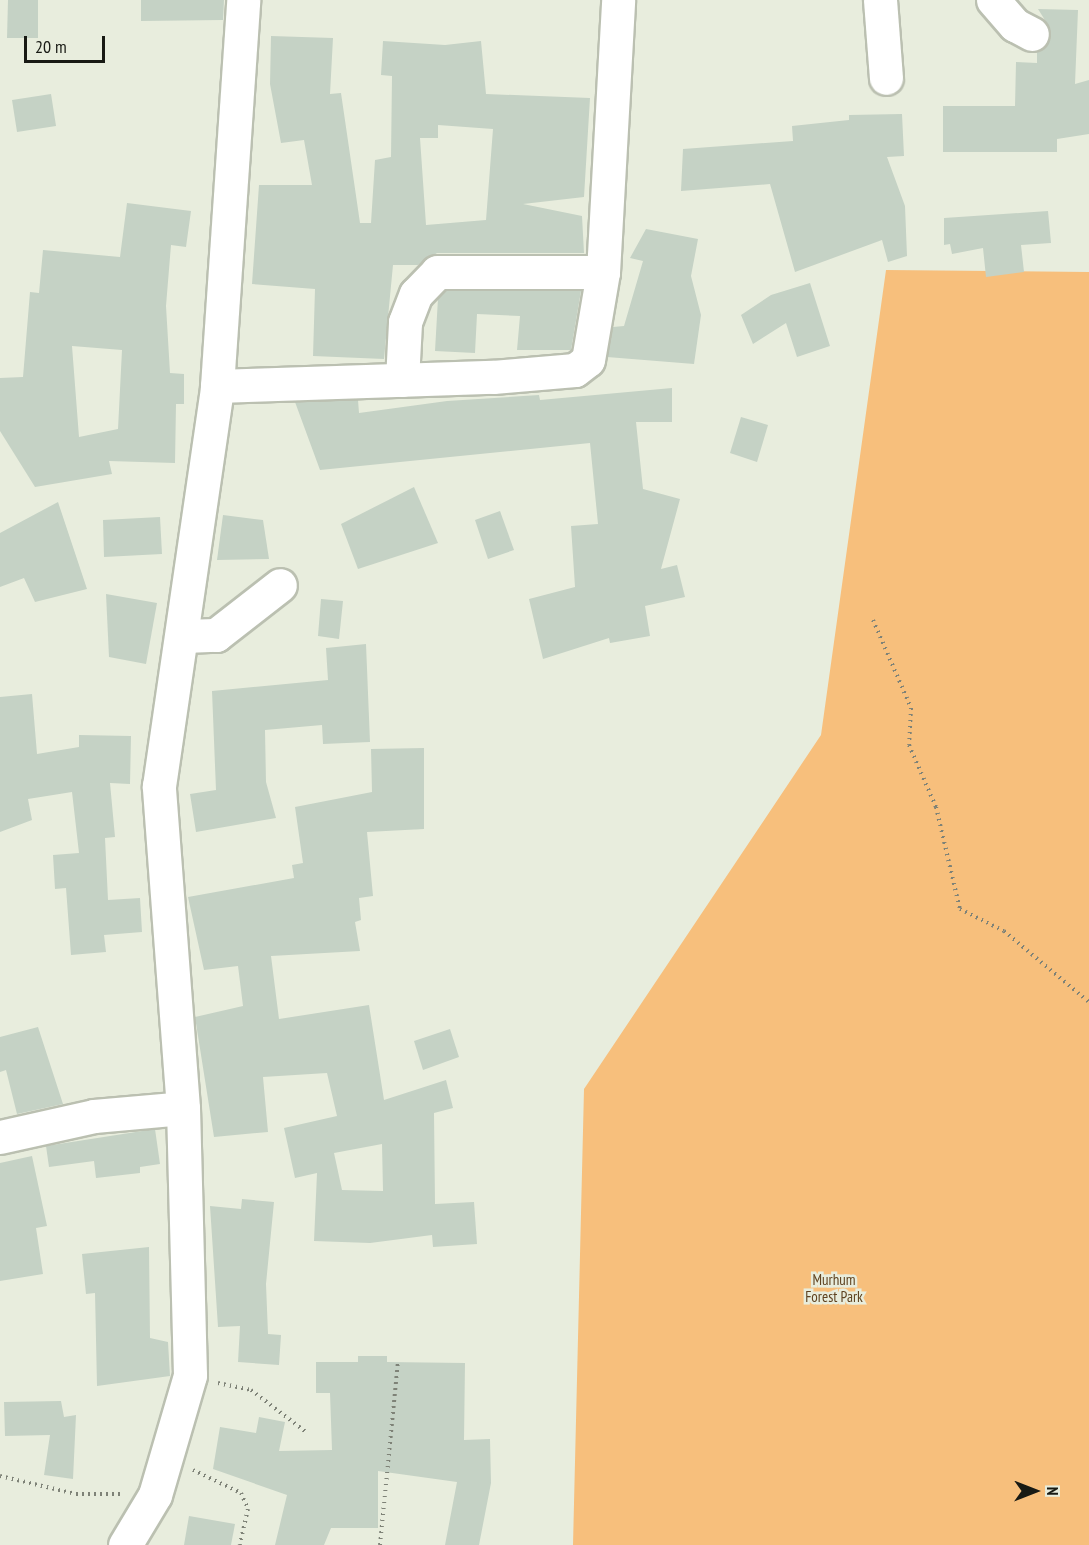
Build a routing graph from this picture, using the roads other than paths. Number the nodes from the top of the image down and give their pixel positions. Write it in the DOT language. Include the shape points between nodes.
graph roads {
  1 [pos="243,0"];
  2 [pos="618,0"];
  3 [pos="880,0"];
  4 [pos="993,0"];
  5 [pos="1032,34"];
  6 [pos="886,78"];
  7 [pos="603,272"];
  8 [pos="402,380"];
  9 [pos="217,386"];
  10 [pos="280,585"];
  11 [pos="184,636"];
  12 [pos="183,1108"];
  13 [pos="0,1137"];
  14 [pos="125,1545"];
  1 -- 9 [label="street"];
  2 -- 7 [label="street"];
  3 -- 6 [label="street"];
  4 -- 5 [label="street" via="1015,25"];
  7 -- 8 [label="street" via="595,344 588,360 575,370"];
  7 -- 8 [label="street" via="437,272 416,294 405,322"];
  8 -- 9 [label="street"];
  9 -- 11 [label="street"];
  10 -- 11 [label="street" via="216,635"];
  11 -- 12 [label="street" via="164,726 159,786"];
  12 -- 13 [label="street" via="94,1116"];
  12 -- 14 [label="street" via="190,1375 155,1495"];
}
